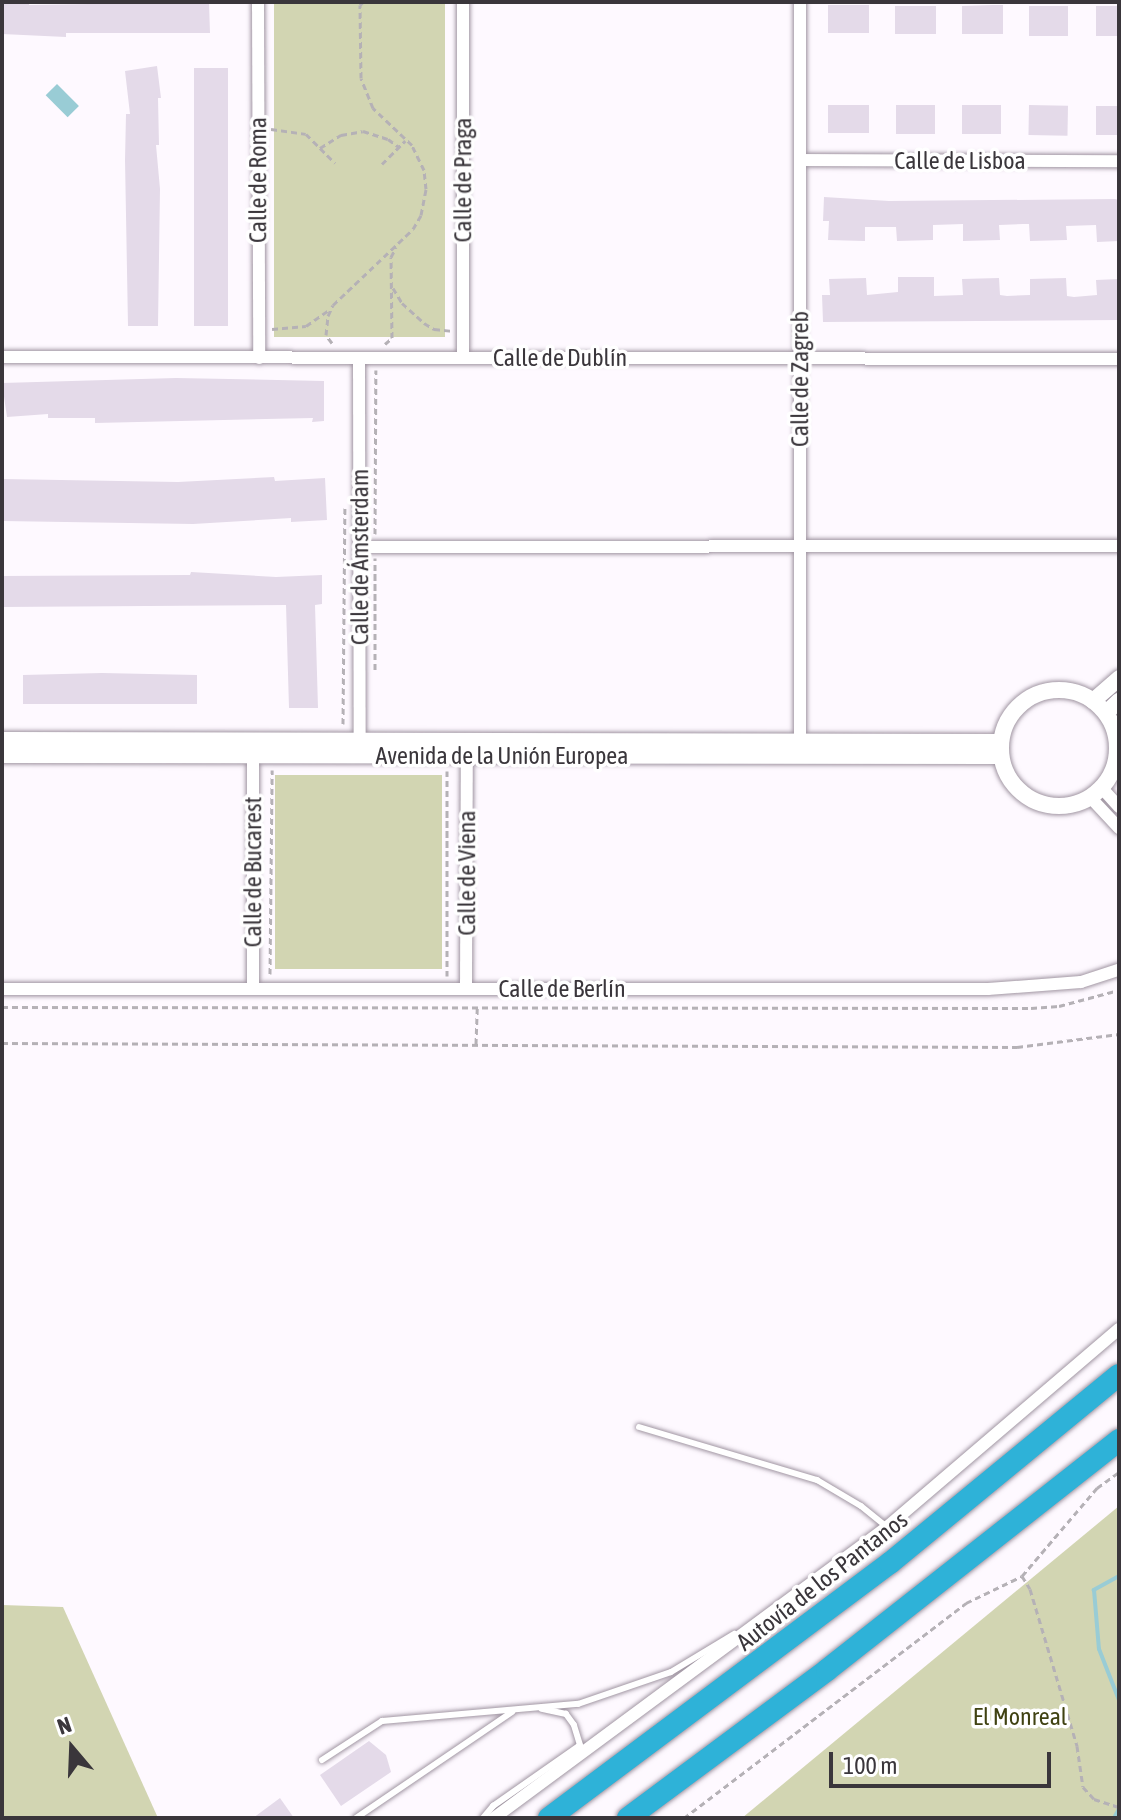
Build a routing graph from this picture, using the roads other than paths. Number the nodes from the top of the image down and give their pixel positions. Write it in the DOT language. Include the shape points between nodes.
graph roads {
  1 [pos="258,2"];
  2 [pos="463,2"];
  3 [pos="800,2"];
  4 [pos="802,160"];
  5 [pos="1119,161"];
  6 [pos="2,357"];
  7 [pos="463,357"];
  8 [pos="259,358"];
  9 [pos="800,358"];
  10 [pos="359,359"];
  11 [pos="1119,359"];
  12 [pos="800,546"];
  13 [pos="1119,546"];
  14 [pos="360,547"];
  15 [pos="1119,678"];
  16 [pos="1093,701"];
  17 [pos="1119,701"];
  18 [pos="1106,713"];
  19 [pos="2,740"];
  20 [pos="354,746"];
  21 [pos="800,749"];
  22 [pos="1001,749"];
  23 [pos="2,755"];
  24 [pos="253,756"];
  25 [pos="467,756"];
  26 [pos="1095,792"];
  27 [pos="1119,807"];
  28 [pos="1119,828"];
  29 [pos="1119,970"];
  30 [pos="2,989"];
  31 [pos="253,989"];
  32 [pos="466,989"];
  33 [pos="1119,1329"];
  34 [pos="1119,1375"];
  35 [pos="639,1427"];
  36 [pos="1119,1440"];
  37 [pos="887,1527"];
  38 [pos="793,1598"];
  39 [pos="534,1708"];
  40 [pos="515,1709"];
  41 [pos="322,1760"];
  42 [pos="356,1818"];
  43 [pos="483,1818"];
  44 [pos="494,1818"];
  45 [pos="549,1818"];
  46 [pos="628,1818"];
  1 -- 8 [label="street, Calle de Roma"];
  2 -- 7 [label="street, Calle de Praga"];
  3 -- 4 [label="street, Calle de Zagreb"];
  4 -- 5 [label="street, Calle de Lisboa"];
  4 -- 9 [label="street, Calle de Zagreb"];
  6 -- 8 [label="street, Calle de Dublín"];
  7 -- 9 [label="street, Calle de Dublín"];
  7 -- 10 [label="street, Calle de Dublín"];
  8 -- 10 [label="street, Calle de Dublín"];
  9 -- 11 [label="street, Calle de Dublín"];
  9 -- 12 [label="street, Calle de Zagreb"];
  10 -- 14 [label="street, Calle de Ámsterdam"];
  12 -- 13 [label="street"];
  12 -- 14 [label="street"];
  12 -- 21 [label="street, Calle de Zagreb"];
  14 -- 20 [label="street, Calle de Ámsterdam"];
  15 -- 16 [label="street"];
  16 -- 18 [label="street"];
  16 -- 22 [label="street" via="1067,690 1030,697 1009,717"];
  17 -- 18 [label="street"];
  18 -- 26 [label="street" via="1117,740 1116,759"];
  19 -- 20 [label="street, Avenida de la Unión Europea"];
  20 -- 21 [label="street, Avenida de la Unión Europea"];
  20 -- 24 [label="street, Avenida de la Unión Europea"];
  20 -- 25 [label="street, Avenida de la Unión Europea"];
  21 -- 22 [label="street, Avenida de la Unión Europea"];
  21 -- 25 [label="street, Avenida de la Unión Europea"];
  22 -- 26 [label="street" via="1010,781 1042,804 1061,806"];
  23 -- 24 [label="street, Avenida de la Unión Europea"];
  24 -- 31 [label="street, Calle de Bucarest"];
  25 -- 32 [label="street, Calle de Viena"];
  26 -- 27 [label="street"];
  26 -- 28 [label="street"];
  29 -- 32 [label="street, Calle de Berlín" via="1034,988"];
  30 -- 31 [label="street, Calle de Berlín"];
  31 -- 32 [label="street, Calle de Berlín"];
  33 -- 37 [label="street"];
  34 -- 45 [label="highway, Autovía de los Pantanos" via="890,1563"];
  35 -- 37 [label="lane" via="817,1480"];
  36 -- 46 [label="highway" via="827,1670"];
  37 -- 38 [label="street"];
  38 -- 39 [label="lane" via="671,1672 578,1704"];
  38 -- 44 [label="street"];
  39 -- 40 [label="lane"];
  39 -- 43 [label="lane" via="566,1714 580,1745"];
  40 -- 41 [label="lane" via="382,1721"];
  40 -- 42 [label="lane"];
}
